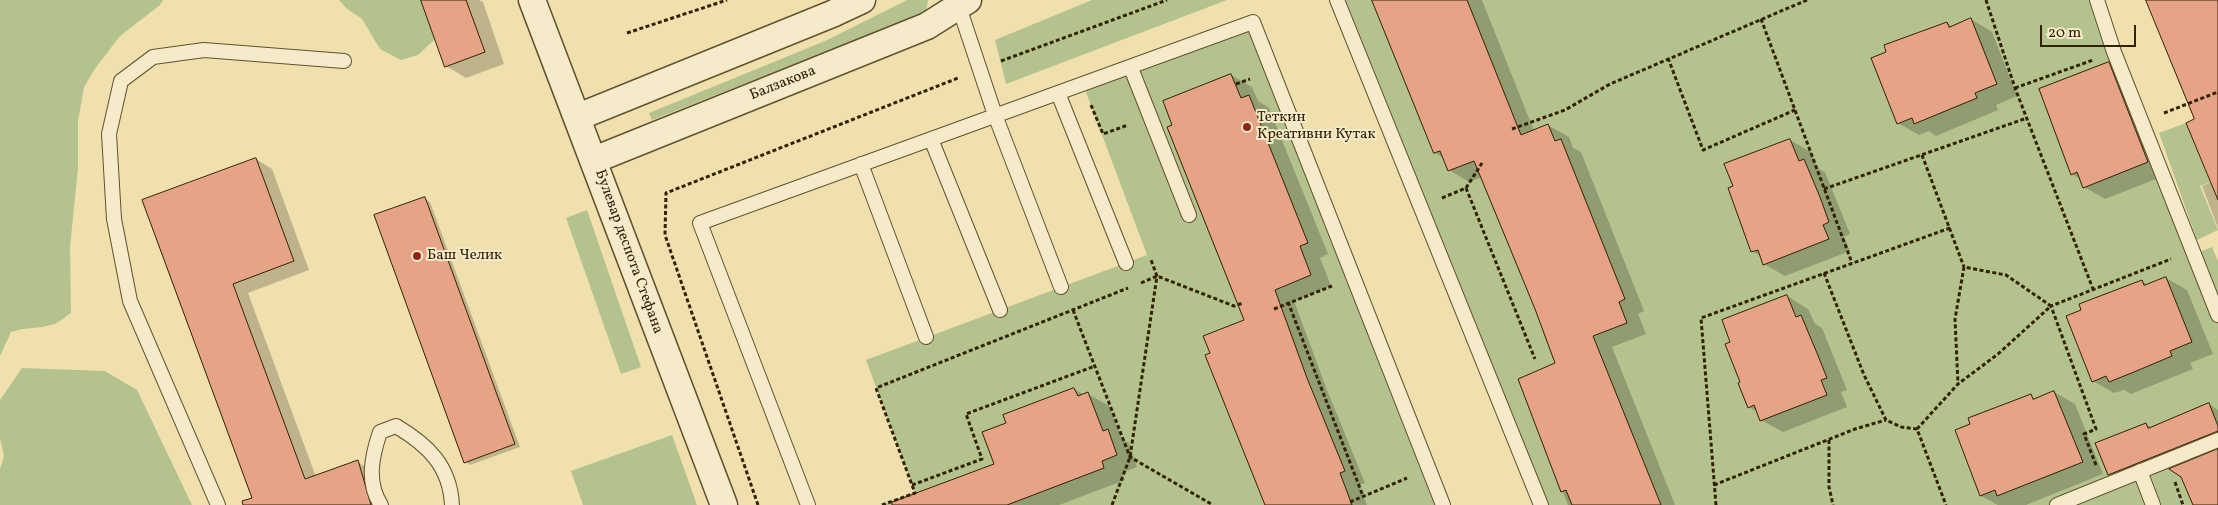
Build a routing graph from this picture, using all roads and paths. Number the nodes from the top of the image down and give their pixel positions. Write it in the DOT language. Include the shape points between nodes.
graph roads {
  1 [pos="532,0"];
  2 [pos="727,0"];
  3 [pos="862,0"];
  4 [pos="1337,0"];
  5 [pos="1807,0"];
  6 [pos="1986,0"];
  7 [pos="2097,0"];
  8 [pos="963,4"];
  9 [pos="1762,19"];
  10 [pos="627,33"];
  11 [pos="2114,52"];
  12 [pos="1668,58"];
  13 [pos="344,61"];
  14 [pos="1131,68"];
  15 [pos="1252,78"];
  16 [pos="1236,84"];
  17 [pos="2016,88"];
  18 [pos="2218,92"];
  19 [pos="1058,93"];
  20 [pos="1795,110"];
  21 [pos="995,115"];
  22 [pos="578,117"];
  23 [pos="2027,118"];
  24 [pos="2142,121"];
  25 [pos="1512,130"];
  26 [pos="931,139"];
  27 [pos="1922,155"];
  28 [pos="594,160"];
  29 [pos="1482,163"];
  30 [pos="861,164"];
  31 [pos="1466,188"];
  32 [pos="1824,189"];
  33 [pos="1440,198"];
  34 [pos="1189,215"];
  35 [pos="1950,228"];
  36 [pos="2193,250"];
  37 [pos="1126,263"];
  38 [pos="1852,263"];
  39 [pos="1964,267"];
  40 [pos="1824,273"];
  41 [pos="1333,286"];
  42 [pos="1061,287"];
  43 [pos="2094,289"];
  44 [pos="1288,302"];
  45 [pos="1243,303"];
  46 [pos="2051,306"];
  47 [pos="1274,308"];
  48 [pos="1000,310"];
  49 [pos="1073,310"];
  50 [pos="2218,315"];
  51 [pos="926,337"];
  52 [pos="1536,359"];
  53 [pos="1095,366"];
  54 [pos="1958,384"];
  55 [pos="1886,420"];
  56 [pos="1917,429"];
  57 [pos="1829,440"];
  58 [pos="2218,440"];
  59 [pos="2140,471"];
  60 [pos="1407,478"];
  61 [pos="912,485"];
  62 [pos="1714,485"];
  63 [pos="2104,486"];
  64 [pos="1363,496"];
  65 [pos="1350,502"];
  66 [pos="218,505"];
  67 [pos="381,505"];
  68 [pos="452,505"];
  69 [pos="724,505"];
  70 [pos="808,505"];
  71 [pos="882,505"];
  72 [pos="1213,505"];
  73 [pos="1443,505"];
  74 [pos="1541,505"];
  75 [pos="1716,505"];
  76 [pos="1833,505"];
  77 [pos="1946,505"];
  78 [pos="2057,505"];
  79 [pos="2153,505"];
  1 -- 22 [label="street, Булевар деспота Стефана"];
  2 -- 10 [label="path"];
  3 -- 22 [label="street"];
  4 -- 74 [label="lane"];
  5 -- 9 [label="path"];
  6 -- 17 [label="path"];
  7 -- 11 [label="lane"];
  8 -- 21 [label="lane"];
  8 -- 28 [label="street, Балзакова" via="927,26 894,40"];
  9 -- 12 [label="path"];
  9 -- 20 [label="path"];
  11 -- 17 [label="path"];
  11 -- 24 [label="lane"];
  12 -- 20 [label="path" via="1703,150"];
  12 -- 25 [label="path" via="1610,84 1564,110"];
  13 -- 66 [label="lane" via="204,50 153,57 121,81 109,134 114,219 130,300"];
  14 -- 19 [label="lane"];
  14 -- 34 [label="lane"];
  14 -- 73 [label="lane" via="1254,22"];
  15 -- 16 [label="path"];
  17 -- 23 [label="path"];
  18 -- 24 [label="path"];
  19 -- 21 [label="lane"];
  19 -- 37 [label="lane"];
  20 -- 32 [label="path"];
  21 -- 26 [label="lane"];
  21 -- 42 [label="lane"];
  22 -- 28 [label="street, Булевар деспота Стефана"];
  23 -- 27 [label="path"];
  23 -- 43 [label="path"];
  24 -- 36 [label="lane"];
  26 -- 30 [label="lane"];
  26 -- 48 [label="lane"];
  27 -- 32 [label="path"];
  27 -- 35 [label="path"];
  28 -- 69 [label="street, Булевар деспота Стефана"];
  29 -- 31 [label="path"];
  30 -- 51 [label="lane"];
  30 -- 70 [label="lane" via="700,223"];
  31 -- 33 [label="path"];
  31 -- 52 [label="path"];
  32 -- 38 [label="path"];
  35 -- 38 [label="path"];
  35 -- 39 [label="path"];
  36 -- 43 [label="path"];
  36 -- 50 [label="lane"];
  38 -- 40 [label="path"];
  39 -- 46 [label="path" via="2006,275"];
  39 -- 54 [label="path" via="1955,319"];
  40 -- 55 [label="path" via="1864,375"];
  40 -- 62 [label="path" via="1701,318"];
  41 -- 44 [label="path"];
  43 -- 46 [label="path"];
  44 -- 47 [label="path"];
  44 -- 64 [label="path"];
  45 -- 49 [label="path" via="1234,306 1157,276"];
  46 -- 54 [label="path" via="1998,354"];
  46 -- 63 [label="path" via="2096,429 2084,434"];
  49 -- 53 [label="path"];
  49 -- 61 [label="path" via="876,388"];
  53 -- 61 [label="path" via="966,414 982,459"];
  53 -- 72 [label="path" via="1130,457"];
  54 -- 56 [label="path"];
  55 -- 56 [label="path" via="1901,427"];
  55 -- 57 [label="path"];
  56 -- 77 [label="path"];
  57 -- 62 [label="path"];
  57 -- 76 [label="path" via="1829,487"];
  58 -- 59 [label="lane"];
  59 -- 63 [label="lane"];
  59 -- 79 [label="lane"];
  60 -- 64 [label="path"];
  61 -- 71 [label="path" via="915,492"];
  62 -- 75 [label="path"];
  63 -- 78 [label="lane"];
  64 -- 65 [label="path"];
  67 -- 68 [label="lane" via="372,478 373,454 380,432 396,426 421,441 440,464 451,491"];
}
